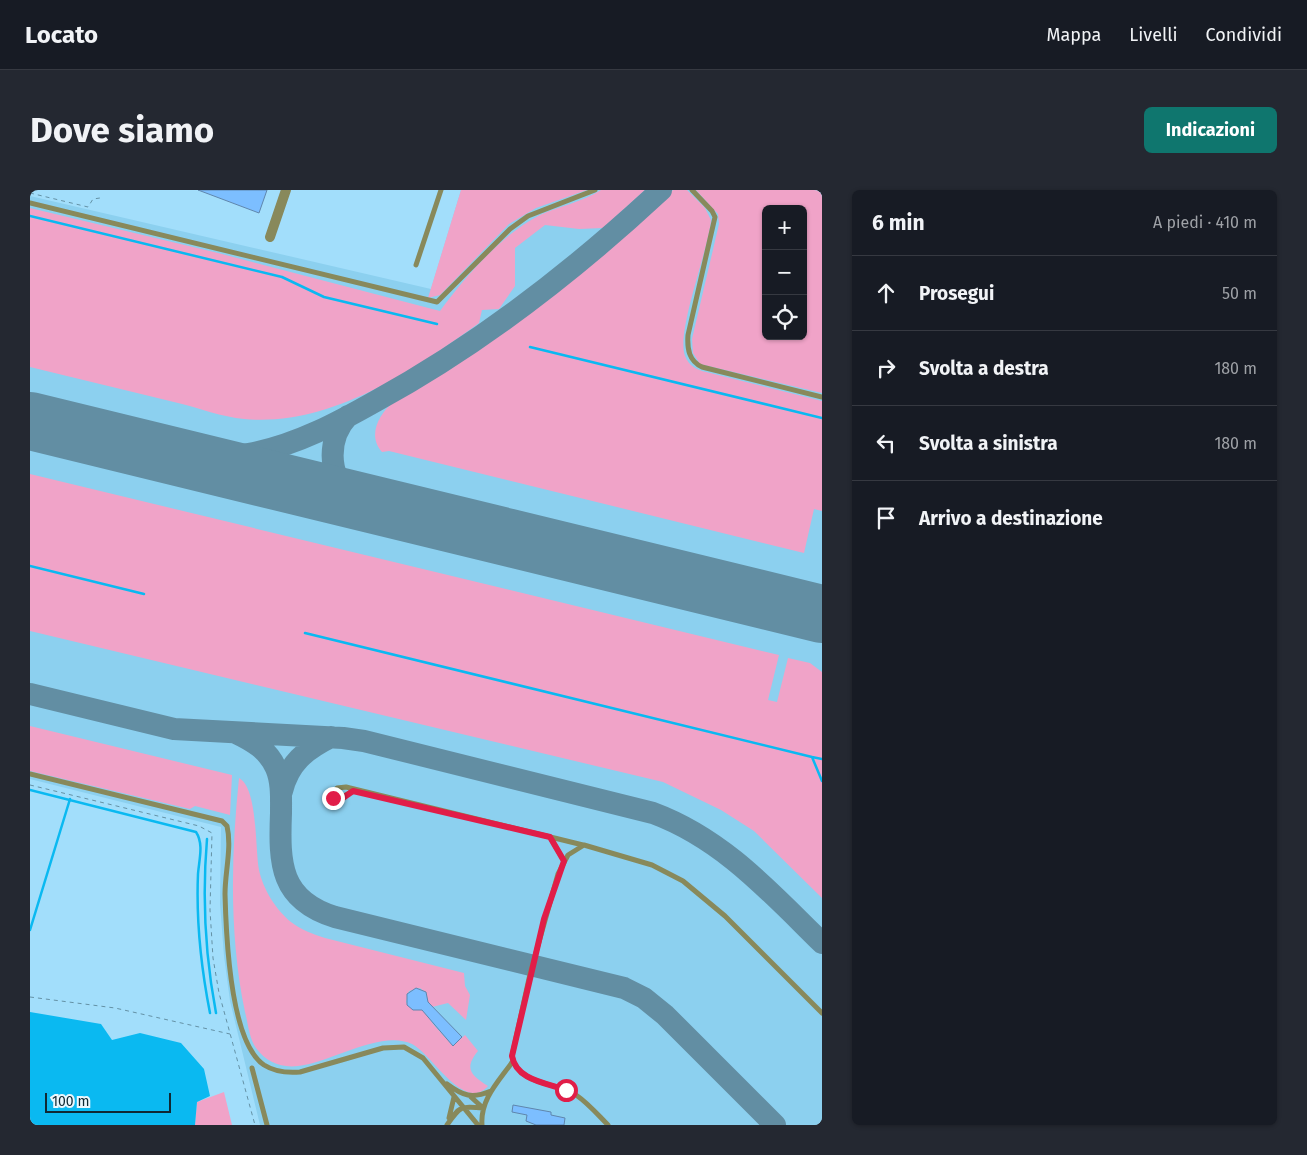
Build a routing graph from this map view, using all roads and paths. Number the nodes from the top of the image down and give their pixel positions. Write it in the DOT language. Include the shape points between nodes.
graph roads {
  1 [pos="286,190"];
  2 [pos="441,190"];
  3 [pos="595,190"];
  4 [pos="692,190"];
  5 [pos="30,193"];
  6 [pos="100,198"];
  7 [pos="30,204"];
  8 [pos="270,237"];
  9 [pos="416,265"];
  10 [pos="822,397"];
  11 [pos="30,774"];
  12 [pos="30,785"];
  13 [pos="353,791"];
  14 [pos="550,837"];
  15 [pos="584,845"];
  16 [pos="564,861"];
  17 [pos="30,997"];
  18 [pos="822,1013"];
  19 [pos="230,1034"];
  20 [pos="513,1061"];
  21 [pos="252,1068"];
  22 [pos="444,1082"];
  23 [pos="491,1091"];
  24 [pos="454,1097"];
  25 [pos="471,1097"];
  26 [pos="462,1106"];
  27 [pos="483,1108"];
  28 [pos="255,1125"];
  29 [pos="267,1125"];
  30 [pos="447,1125"];
  31 [pos="478,1125"];
  32 [pos="482,1125"];
  33 [pos="608,1125"];
  1 -- 8 [label="street"];
  2 -- 9 [label="lane"];
  3 -- 7 [label="lane" via="528,216 510,229 437,302"];
  4 -- 10 [label="lane" via="715,217 688,336 687,347 692,359 702,367"];
  5 -- 6 [label="path" via="88,207 93,199"];
  11 -- 22 [label="lane" via="222,821 228,826 225,894 230,968 247,1042 263,1064 288,1073 300,1072 383,1048 404,1047 423,1058"];
  12 -- 19 [label="path" via="199,826 212,833 210,910 213,958"];
  13 -- 14 [label="lane"];
  14 -- 15 [label="lane"];
  14 -- 16 [label="lane"];
  15 -- 16 [label="lane" via="572,851"];
  15 -- 18 [label="lane" via="652,865 682,881 725,916"];
  16 -- 20 [label="lane" via="544,919 514,1042"];
  17 -- 19 [label="path" via="115,1008"];
  19 -- 28 [label="path"];
  20 -- 23 [label="lane"];
  20 -- 33 [label="lane" via="522,1074 577,1096"];
  21 -- 29 [label="lane"];
  22 -- 24 [label="lane"];
  22 -- 25 [label="lane"];
  23 -- 25 [label="lane"];
  23 -- 27 [label="lane"];
  24 -- 26 [label="lane"];
  24 -- 30 [label="lane"];
  25 -- 27 [label="lane"];
  26 -- 27 [label="lane"];
  26 -- 30 [label="lane"];
  26 -- 31 [label="lane"];
  27 -- 32 [label="lane"];
}
